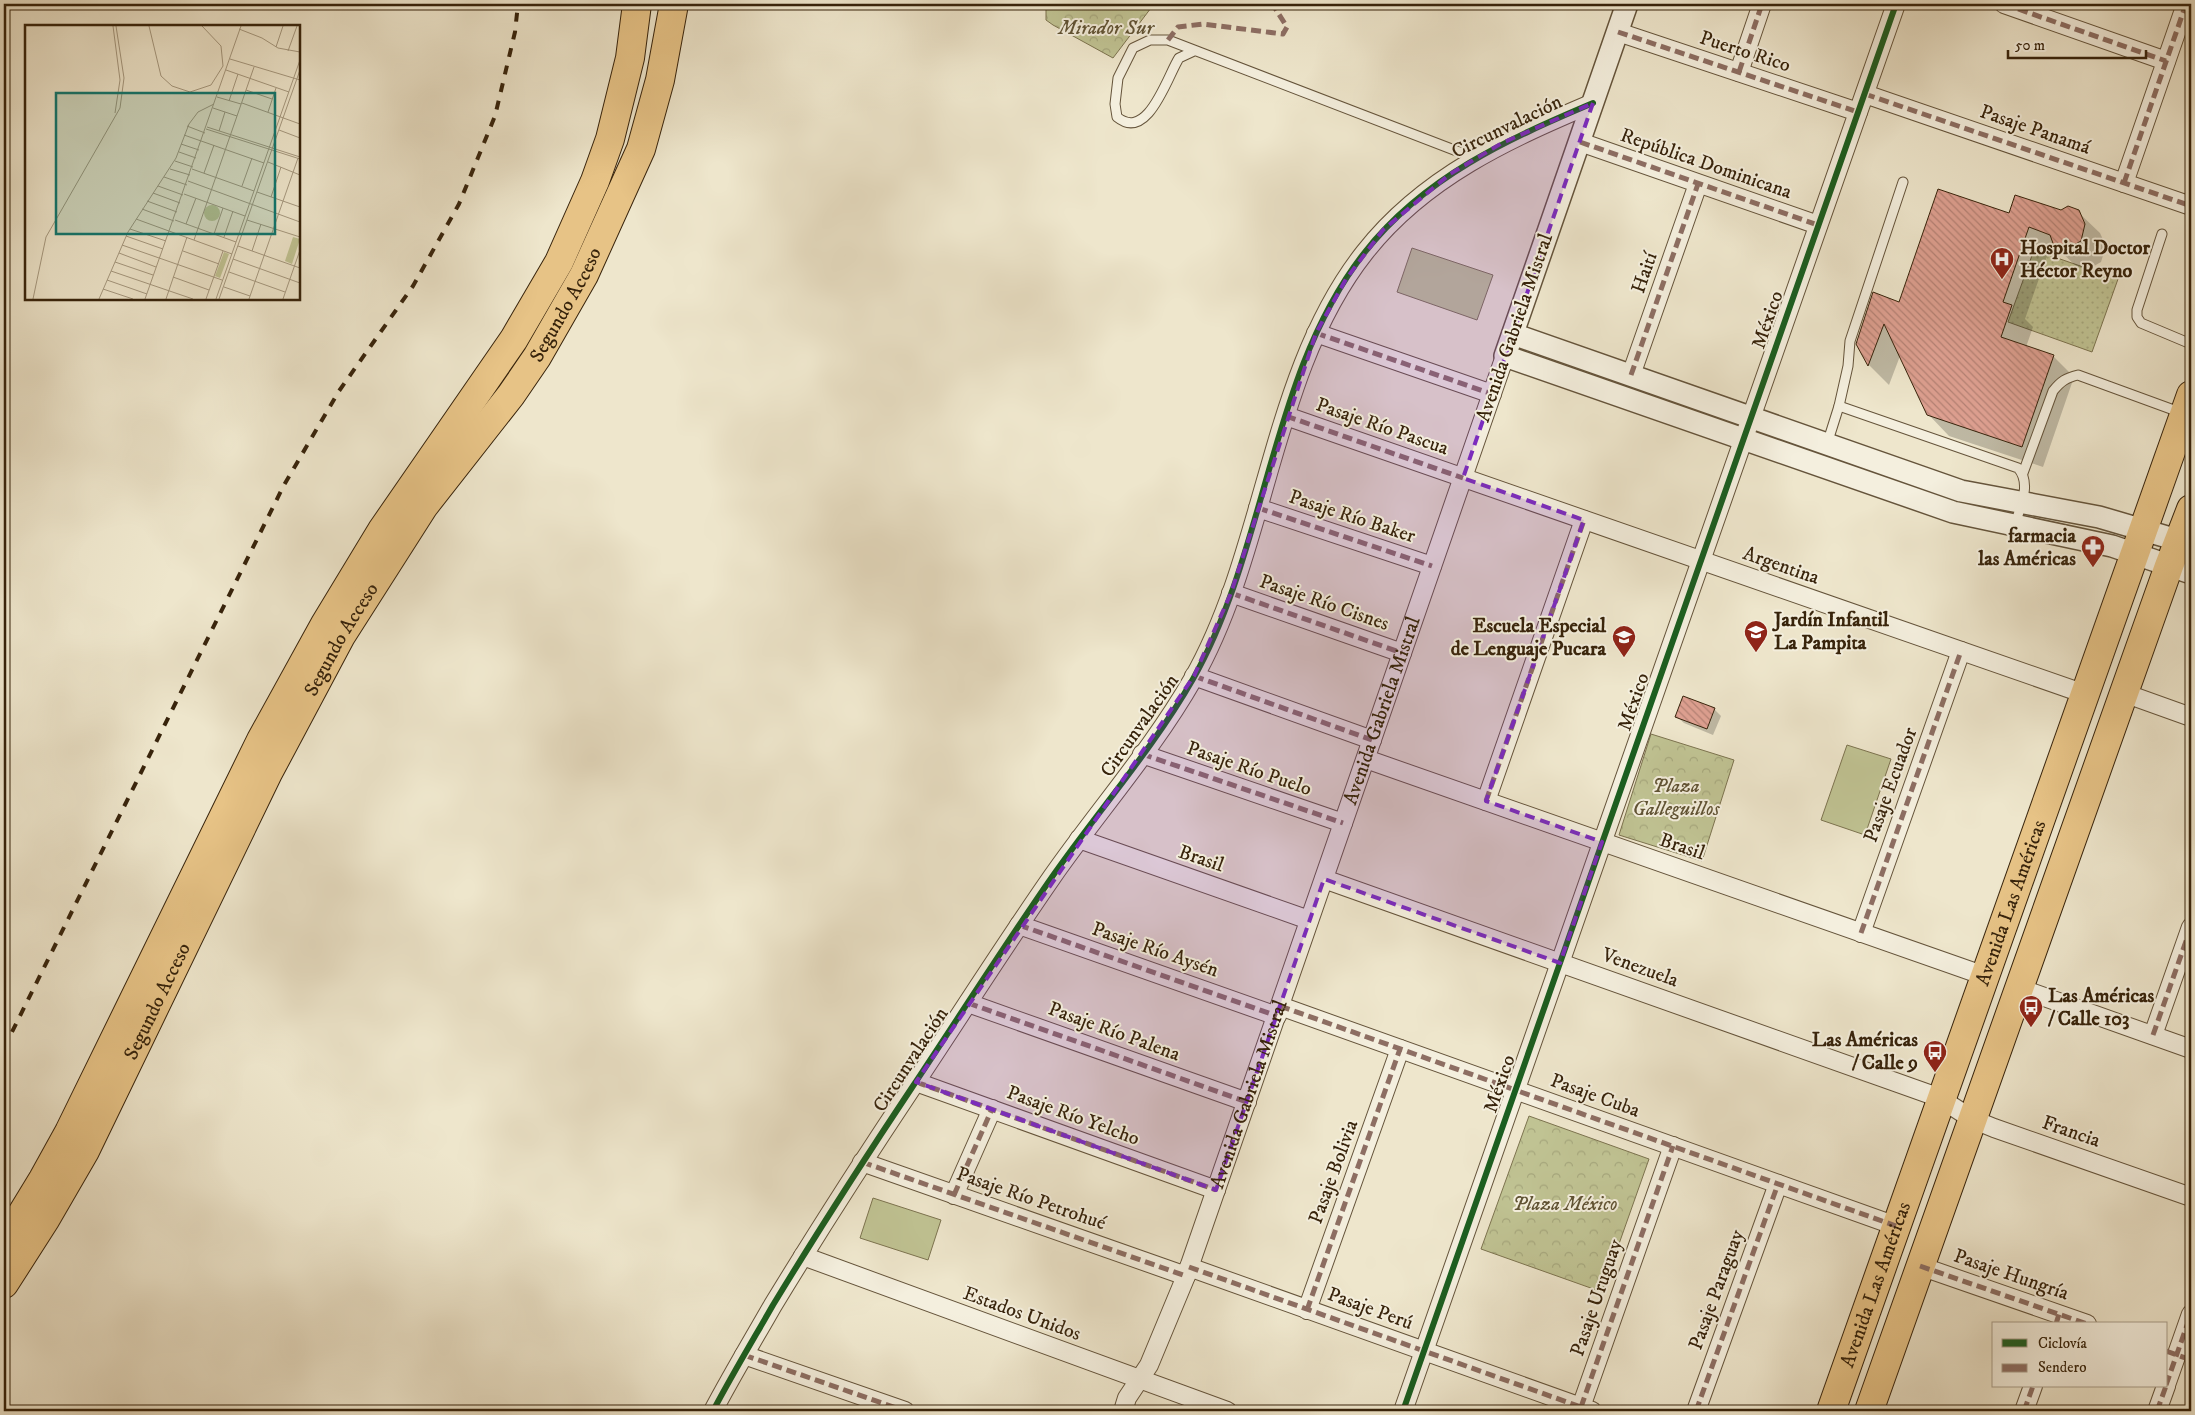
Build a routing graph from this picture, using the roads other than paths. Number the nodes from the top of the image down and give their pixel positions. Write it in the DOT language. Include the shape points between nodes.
graph roads {
  1 [pos="637,4"];
  2 [pos="674,4"];
  3 [pos="1628,4"];
  4 [pos="1762,4"];
  5 [pos="1896,4"];
  6 [pos="2004,4"];
  7 [pos="2186,4"];
  8 [pos="1618,32"];
  9 [pos="1194,52"];
  10 [pos="2166,61"];
  11 [pos="1739,72"];
  12 [pos="1865,94"];
  13 [pos="1593,103"];
  14 [pos="1858,112"];
  15 [pos="1580,142"];
  16 [pos="1475,158"];
  17 [pos="1903,182"];
  18 [pos="2124,183"];
  19 [pos="1698,184"];
  20 [pos="2191,206"];
  21 [pos="1818,225"];
  22 [pos="2162,234"];
  23 [pos="1316,333"];
  24 [pos="1513,334"];
  25 [pos="2191,344"];
  26 [pos="1505,356"];
  27 [pos="1631,375"];
  28 [pos="1492,394"];
  29 [pos="2188,404"];
  30 [pos="1839,406"];
  31 [pos="1286,416"];
  32 [pos="1751,417"];
  33 [pos="1743,439"];
  34 [pos="1827,444"];
  35 [pos="2023,473"];
  36 [pos="1463,478"];
  37 [pos="2021,503"];
  38 [pos="1258,508"];
  39 [pos="2191,509"];
  40 [pos="1584,520"];
  41 [pos="2015,526"];
  42 [pos="2140,541"];
  43 [pos="2185,542"];
  44 [pos="1701,561"];
  45 [pos="1432,566"];
  46 [pos="2180,570"];
  47 [pos="1231,593"];
  48 [pos="1961,651"];
  49 [pos="1402,653"];
  50 [pos="1194,676"];
  51 [pos="2124,693"];
  52 [pos="2086,694"];
  53 [pos="2191,717"];
  54 [pos="1372,740"];
  55 [pos="1142,754"];
  56 [pos="1366,759"];
  57 [pos="1486,801"];
  58 [pos="1343,823"];
  59 [pos="1079,839"];
  60 [pos="1602,842"];
  61 [pos="1324,879"];
  62 [pos="1309,920"];
  63 [pos="1018,925"];
  64 [pos="2191,927"];
  65 [pos="1861,933"];
  66 [pos="1560,963"];
  67 [pos="1985,976"];
  68 [pos="2019,988"];
  69 [pos="968,1002"];
  70 [pos="1278,1011"];
  71 [pos="2153,1036"];
  72 [pos="1400,1049"];
  73 [pos="2191,1049"];
  74 [pos="916,1082"];
  75 [pos="1515,1090"];
  76 [pos="1941,1099"];
  77 [pos="1247,1102"];
  78 [pos="992,1109"];
  79 [pos="1972,1119"];
  80 [pos="1672,1146"];
  81 [pos="862,1162"];
  82 [pos="1778,1184"];
  83 [pos="1216,1190"];
  84 [pos="954,1194"];
  85 [pos="2191,1197"];
  86 [pos="1896,1226"];
  87 [pos="4,1242"];
  88 [pos="803,1256"];
  89 [pos="1920,1266"];
  90 [pos="1188,1272"];
  91 [pos="4,1284"];
  92 [pos="1307,1310"];
  93 [pos="2191,1314"];
  94 [pos="2057,1319"];
  95 [pos="2075,1322"];
  96 [pos="1424,1351"];
  97 [pos="744,1355"];
  98 [pos="2178,1355"];
  99 [pos="1141,1379"];
  100 [pos="2168,1381"];
  101 [pos="2032,1388"];
  102 [pos="2165,1388"];
  103 [pos="1587,1409"];
  104 [pos="714,1411"];
  105 [pos="905,1411"];
  106 [pos="1123,1411"];
  107 [pos="1227,1411"];
  108 [pos="1403,1411"];
  109 [pos="1696,1411"];
  110 [pos="1831,1411"];
  111 [pos="1869,1411"];
  112 [pos="2024,1411"];
  113 [pos="2157,1411"];
  1 -- 87 [label="main road, Segundo Acceso" via="630,58 610,139 595,182 559,262 514,339 387,523 324,624 261,740 69,1132"];
  2 -- 91 [label="main road, Segundo Acceso" via="660,80 641,149 584,276 537,357 424,506 342,636 268,773 85,1152"];
  3 -- 8 [label="street, Avenida Gabriela Mistral"];
  4 -- 11 [label="street"];
  5 -- 12 [label="street, México"];
  6 -- 10 [label="street"];
  7 -- 10 [label="street"];
  8 -- 11 [label="street, Puerto Rico"];
  8 -- 13 [label="street, Avenida Gabriela Mistral"];
  9 -- 9 [label="lane" via="1168,40 1150,40 1133,48 1118,78 1117,117 1133,123 1142,119 1156,105 1179,58"];
  9 -- 16 [label="lane"];
  10 -- 18 [label="street"];
  11 -- 14 [label="street, Puerto Rico"];
  12 -- 14 [label="street, México"];
  12 -- 18 [label="street, Pasaje Panamá"];
  13 -- 15 [label="street, Avenida Gabriela Mistral"];
  13 -- 16 [label="street, Circunvalación"];
  14 -- 21 [label="street, México"];
  15 -- 19 [label="street, República Dominicana"];
  15 -- 24 [label="street, Avenida Gabriela Mistral"];
  16 -- 23 [label="street, Circunvalación" via="1426,191 1383,230 1346,278"];
  17 -- 30 [label="lane" via="1850,341"];
  18 -- 20 [label="street, Pasaje Panamá"];
  19 -- 21 [label="street, República Dominicana"];
  19 -- 27 [label="street, Haití"];
  21 -- 32 [label="street, México"];
  22 -- 25 [label="lane" via="2137,317 2141,323"];
  23 -- 28 [label="street"];
  23 -- 31 [label="street, Circunvalación"];
  24 -- 26 [label="street, Avenida Gabriela Mistral"];
  24 -- 27 [label="street"];
  26 -- 28 [label="street, Avenida Gabriela Mistral"];
  26 -- 33 [label="street"];
  27 -- 32 [label="street"];
  28 -- 36 [label="street, Avenida Gabriela Mistral"];
  29 -- 35 [label="lane" via="2078,375 2068,377 2060,381 2053,391"];
  29 -- 42 [label="main road, Avenida Las Américas"];
  30 -- 34 [label="lane"];
  30 -- 35 [label="lane" via="2012,464"];
  31 -- 36 [label="street, Pasaje Río Pascua"];
  31 -- 38 [label="street, Circunvalación"];
  32 -- 33 [label="street, México"];
  32 -- 34 [label="street"];
  33 -- 41 [label="street" via="1953,512"];
  33 -- 44 [label="street, México"];
  34 -- 37 [label="street" via="1961,491"];
  35 -- 37 [label="lane" via="2026,483"];
  36 -- 40 [label="street, Argentina"];
  36 -- 45 [label="street, Avenida Gabriela Mistral"];
  37 -- 41 [label="lane"];
  37 -- 42 [label="street" via="2091,516"];
  38 -- 45 [label="street, Pasaje Río Baker"];
  38 -- 47 [label="street, Circunvalación"];
  39 -- 43 [label="main road, Avenida Las Américas"];
  40 -- 44 [label="street, Argentina"];
  40 -- 57 [label="street"];
  41 -- 42 [label="street" via="2107,544"];
  42 -- 43 [label="street"];
  42 -- 46 [label="street"];
  42 -- 52 [label="main road, Avenida Las Américas"];
  43 -- 46 [label="main road, Avenida Las Américas"];
  44 -- 48 [label="street, Argentina"];
  44 -- 60 [label="street, México"];
  45 -- 49 [label="street, Avenida Gabriela Mistral"];
  46 -- 51 [label="main road, Avenida Las Américas"];
  47 -- 49 [label="street, Pasaje Río Cisnes"];
  47 -- 50 [label="street, Circunvalación"];
  48 -- 52 [label="street, Argentina"];
  48 -- 65 [label="street, Pasaje Ecuador"];
  49 -- 54 [label="street, Avenida Gabriela Mistral"];
  50 -- 54 [label="street"];
  50 -- 55 [label="street, Circunvalación"];
  51 -- 53 [label="street"];
  51 -- 68 [label="main road, Avenida Las Américas"];
  52 -- 67 [label="main road, Avenida Las Américas"];
  54 -- 56 [label="street, Avenida Gabriela Mistral"];
  55 -- 58 [label="street, Pasaje Río Puelo"];
  55 -- 59 [label="street, Circunvalación"];
  56 -- 57 [label="street, Brasil"];
  56 -- 58 [label="street, Avenida Gabriela Mistral"];
  57 -- 60 [label="street, Brasil"];
  58 -- 61 [label="street, Avenida Gabriela Mistral"];
  59 -- 62 [label="street, Brasil"];
  59 -- 63 [label="street, Circunvalación"];
  60 -- 65 [label="street, Brasil"];
  60 -- 66 [label="street, México"];
  61 -- 62 [label="street, Avenida Gabriela Mistral"];
  61 -- 66 [label="street, Venezuela"];
  62 -- 70 [label="street, Avenida Gabriela Mistral"];
  63 -- 69 [label="street, Circunvalación"];
  63 -- 70 [label="street, Pasaje Río Aysén"];
  64 -- 71 [label="street"];
  65 -- 67 [label="street, Brasil"];
  66 -- 75 [label="street, México"];
  66 -- 76 [label="street, Venezuela"];
  67 -- 76 [label="main road, Avenida Las Américas"];
  68 -- 71 [label="street"];
  68 -- 79 [label="main road, Avenida Las Américas"];
  69 -- 74 [label="street, Circunvalación"];
  69 -- 77 [label="street, Pasaje Río Palena"];
  70 -- 72 [label="street, Pasaje Cuba"];
  70 -- 77 [label="street, Avenida Gabriela Mistral"];
  71 -- 73 [label="street"];
  72 -- 75 [label="street, Pasaje Cuba"];
  72 -- 92 [label="street, Pasaje Bolivia"];
  74 -- 78 [label="street, Pasaje Río Yelcho"];
  74 -- 81 [label="street, Circunvalación"];
  75 -- 80 [label="street, Pasaje Cuba"];
  75 -- 96 [label="street, México"];
  76 -- 79 [label="street, Francia"];
  76 -- 86 [label="main road, Avenida Las Américas"];
  77 -- 83 [label="street, Avenida Gabriela Mistral"];
  78 -- 83 [label="street, Pasaje Río Yelcho"];
  78 -- 84 [label="street"];
  79 -- 85 [label="street, Francia"];
  79 -- 89 [label="main road, Avenida Las Américas"];
  80 -- 82 [label="street, Pasaje Cuba"];
  80 -- 103 [label="street, Pasaje Uruguay"];
  81 -- 84 [label="street, Pasaje Río Petrohué"];
  81 -- 88 [label="street, Circunvalación"];
  82 -- 86 [label="street, Pasaje Cuba"];
  82 -- 109 [label="street, Pasaje Paraguay"];
  83 -- 90 [label="street, Avenida Gabriela Mistral"];
  84 -- 90 [label="street, Pasaje Río Petrohué"];
  86 -- 110 [label="main road, Avenida Las Américas"];
  88 -- 97 [label="street, Circunvalación"];
  88 -- 99 [label="street, Estados Unidos"];
  89 -- 94 [label="street, Pasaje Hungría"];
  89 -- 111 [label="main road, Avenida Las Américas"];
  90 -- 92 [label="street, Pasaje Perú"];
  90 -- 99 [label="street, Avenida Gabriela Mistral"];
  92 -- 96 [label="street, Pasaje Perú"];
  93 -- 98 [label="street"];
  94 -- 95 [label="street, Pasaje Hungría"];
  96 -- 103 [label="street, Pasaje Perú"];
  96 -- 108 [label="street, México"];
  97 -- 104 [label="street, Circunvalación"];
  97 -- 105 [label="street"];
  98 -- 100 [label="street"];
  99 -- 106 [label="street, Avenida Gabriela Mistral" via="1127,1398"];
  99 -- 107 [label="street, Estados Unidos"];
  101 -- 112 [label="street"];
  102 -- 113 [label="street"];
}
